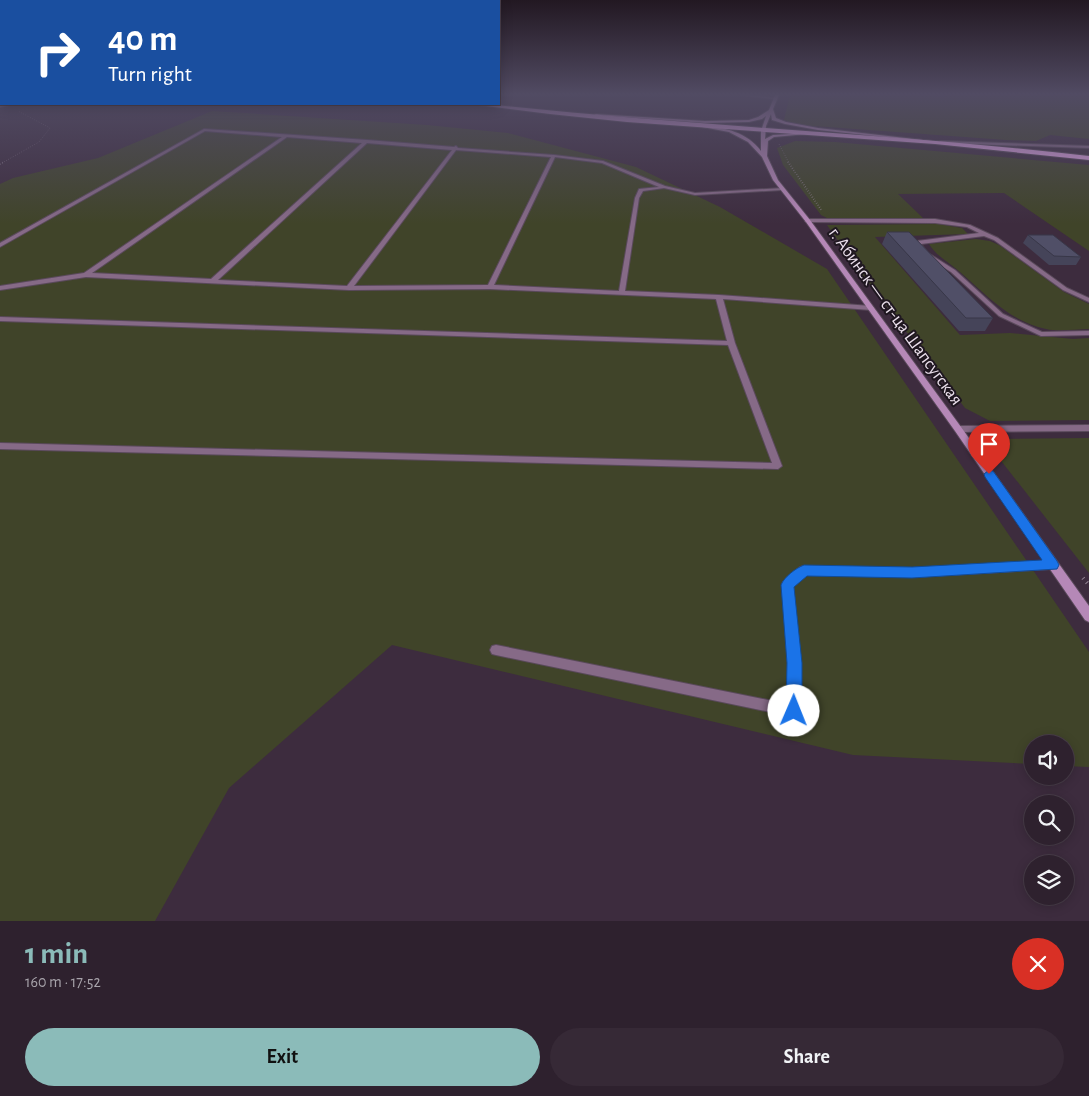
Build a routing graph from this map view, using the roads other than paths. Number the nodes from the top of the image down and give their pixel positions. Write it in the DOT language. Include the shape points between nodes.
graph roads {
  1 [pos="190,138"];
  2 [pos="283,138"];
  3 [pos="318,138"];
  4 [pos="747,138"];
  5 [pos="762,138"];
  6 [pos="770,138"];
  7 [pos="866,138"];
  8 [pos="889,138"];
  9 [pos="902,138"];
  10 [pos="367,141"];
  11 [pos="940,142"];
  12 [pos="456,147"];
  13 [pos="1089,147"];
  14 [pos="554,156"];
  15 [pos="1089,158"];
  16 [pos="764,159"];
  17 [pos="664,187"];
  18 [pos="782,189"];
  19 [pos="808,221"];
  20 [pos="985,234"];
  21 [pos="0,245"];
  22 [pos="86,275"];
  23 [pos="213,281"];
  24 [pos="490,287"];
  25 [pos="0,288"];
  26 [pos="349,288"];
  27 [pos="622,293"];
  28 [pos="720,297"];
  29 [pos="1089,300"];
  30 [pos="871,308"];
  31 [pos="0,318"];
  32 [pos="1089,333"];
  33 [pos="731,343"];
  34 [pos="1089,428"];
  35 [pos="958,429"];
  36 [pos="0,446"];
  37 [pos="1052,565"];
  38 [pos="1089,616"];
  39 [pos="496,650"];
  1 -- 21 [label="lane"];
  2 -- 22 [label="lane"];
  3 -- 10 [label="lane"];
  4 -- 16 [label="main road"];
  5 -- 16 [label="main road, г. Абинск — ст-ца Шапсугская"];
  6 -- 16 [label="main road" via="766,140"];
  7 -- 11 [label="main road"];
  8 -- 11 [label="highway"];
  9 -- 11 [label="main road"];
  10 -- 12 [label="lane"];
  10 -- 23 [label="lane"];
  11 -- 13 [label="lane"];
  11 -- 15 [label="highway"];
  12 -- 14 [label="lane"];
  12 -- 26 [label="lane"];
  14 -- 17 [label="lane" via="603,162"];
  14 -- 24 [label="lane"];
  16 -- 18 [label="main road, г. Абинск — ст-ца Шапсугская"];
  17 -- 18 [label="lane" via="695,194"];
  17 -- 27 [label="lane" via="640,190"];
  18 -- 19 [label="main road, г. Абинск — ст-ца Шапсугская"];
  19 -- 20 [label="lane" via="935,221 968,226"];
  19 -- 30 [label="main road, г. Абинск — ст-ца Шапсугская"];
  20 -- 29 [label="lane" via="1065,289"];
  20 -- 32 [label="lane" via="917,242 926,254 953,271 1001,315 1041,334"];
  22 -- 23 [label="lane"];
  22 -- 25 [label="lane"];
  23 -- 26 [label="lane"];
  24 -- 26 [label="lane"];
  24 -- 27 [label="lane"];
  27 -- 28 [label="lane"];
  28 -- 30 [label="lane"];
  28 -- 33 [label="lane"];
  30 -- 35 [label="main road, г. Абинск — ст-ца Шапсугская"];
  31 -- 33 [label="lane"];
  33 -- 36 [label="lane" via="778,466"];
  34 -- 35 [label="lane"];
  35 -- 37 [label="main road, г. Абинск — ст-ца Шапсугская"];
  37 -- 38 [label="main road, г. Абинск — ст-ца Шапсугская"];
  37 -- 39 [label="lane" via="912,573 804,570 787,585 794,663 794,711"];
}
